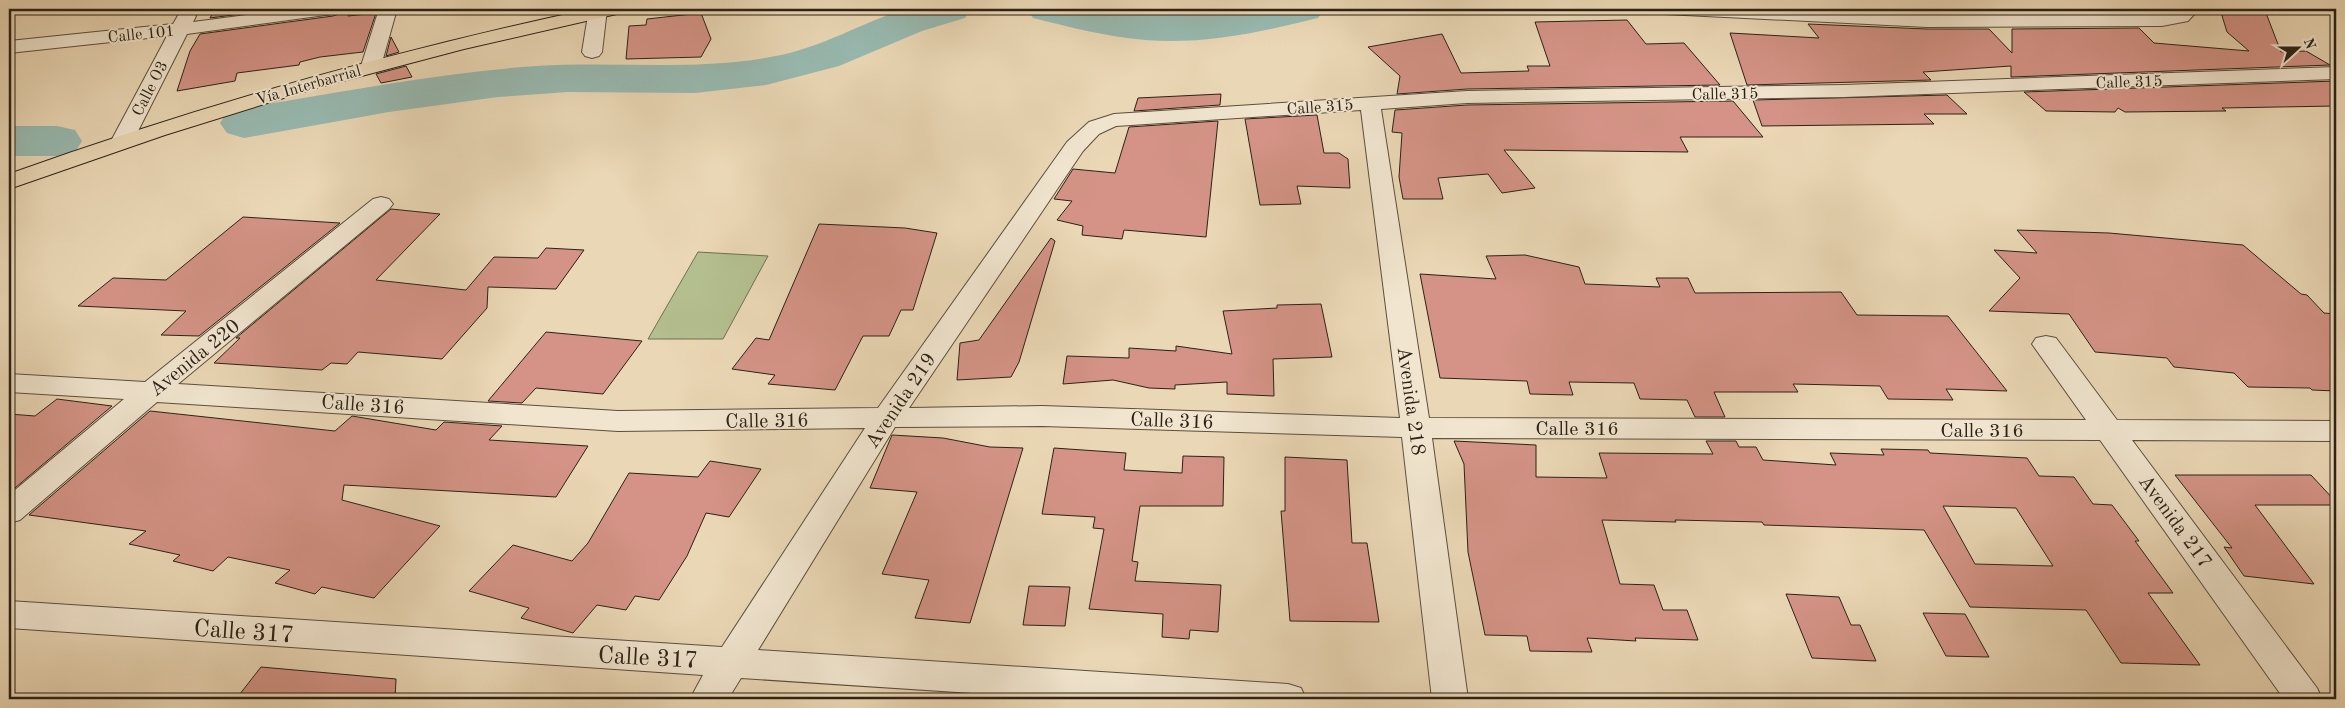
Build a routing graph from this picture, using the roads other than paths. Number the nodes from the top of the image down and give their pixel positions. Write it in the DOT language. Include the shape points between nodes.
graph roads {
  1 [pos="192,9"];
  2 [pos="333,9"];
  3 [pos="388,9"];
  4 [pos="1665,9"];
  5 [pos="604,10"];
  6 [pos="1785,12"];
  7 [pos="2184,13"];
  8 [pos="180,29"];
  9 [pos="9,47"];
  10 [pos="592,52"];
  11 [pos="371,66"];
  12 [pos="2336,73"];
  13 [pos="1370,103"];
  14 [pos="1114,120"];
  15 [pos="122,141"];
  16 [pos="9,182"];
  17 [pos="381,204"];
  18 [pos="2046,344"];
  19 [pos="9,383"];
  20 [pos="152,390"];
  21 [pos="886,419"];
  22 [pos="1416,428"];
  23 [pos="2111,430"];
  24 [pos="2336,431"];
  25 [pos="9,512"];
  26 [pos="9,615"];
  27 [pos="732,661"];
  28 [pos="708,699"];
  29 [pos="1288,699"];
  30 [pos="1450,699"];
  31 [pos="2304,699"];
  1 -- 8 [label="street, Calle O3"];
  2 -- 8 [label="street, Calle 101"];
  3 -- 11 [label="street"];
  4 -- 6 [label="street"];
  5 -- 10 [label="street"];
  5 -- 11 [label="main road, Vía Interbarrial"];
  6 -- 7 [label="street" via="1927,20 2141,20"];
  8 -- 9 [label="street, Calle 101"];
  8 -- 15 [label="street, Calle O3"];
  11 -- 15 [label="main road, Vía Interbarrial"];
  12 -- 13 [label="street, Calle 315" via="1844,91 1466,97"];
  13 -- 14 [label="street, Calle 315"];
  13 -- 22 [label="street, Avenida 218"];
  14 -- 21 [label="street, Avenida 219" via="1090,129 1075,147"];
  15 -- 16 [label="main road, Vía Interbarrial"];
  17 -- 20 [label="street, Avenida 220"];
  18 -- 23 [label="street, Avenida 217"];
  19 -- 20 [label="street, Calle 316"];
  20 -- 21 [label="street, Calle 316" via="618,421"];
  20 -- 25 [label="street, Avenida 220"];
  21 -- 22 [label="street, Calle 316" via="1042,416"];
  21 -- 27 [label="street, Avenida 219"];
  22 -- 23 [label="street, Calle 316"];
  22 -- 30 [label="street, Avenida 218"];
  23 -- 24 [label="street, Calle 316"];
  23 -- 31 [label="street, Avenida 217"];
  26 -- 27 [label="street, Calle 317"];
  27 -- 28 [label="street, Avenida 219"];
  27 -- 29 [label="street, Calle 317"];
}
